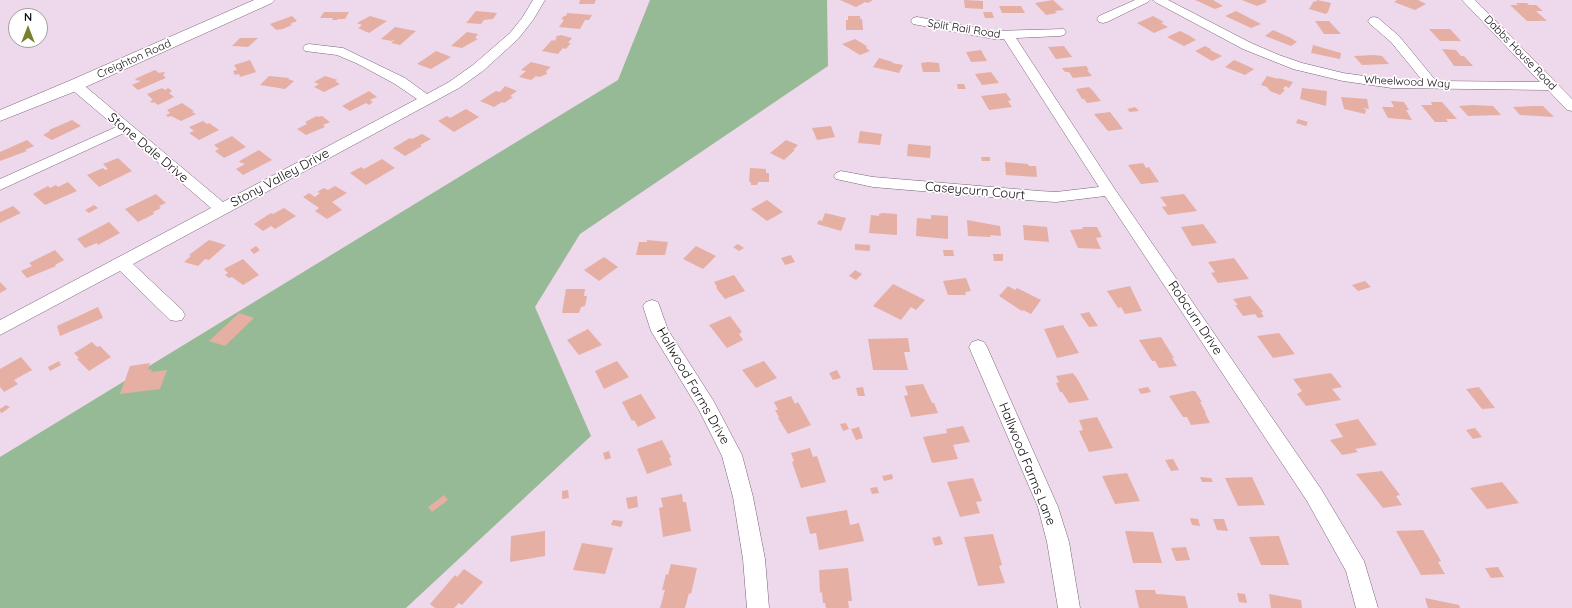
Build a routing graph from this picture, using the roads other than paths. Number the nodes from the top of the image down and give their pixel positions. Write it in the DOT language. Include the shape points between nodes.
graph roads {
  1 [pos="267,0"];
  2 [pos="539,0"];
  3 [pos="1144,0"];
  4 [pos="1159,0"];
  5 [pos="1468,0"];
  6 [pos="1103,19"];
  7 [pos="917,21"];
  8 [pos="1374,21"];
  9 [pos="1060,32"];
  10 [pos="1008,35"];
  11 [pos="309,48"];
  12 [pos="1432,84"];
  13 [pos="75,85"];
  14 [pos="1552,86"];
  15 [pos="427,100"];
  16 [pos="1572,107"];
  17 [pos="0,116"];
  18 [pos="124,128"];
  19 [pos="841,176"];
  20 [pos="0,185"];
  21 [pos="1109,191"];
  22 [pos="222,209"];
  23 [pos="122,263"];
  24 [pos="652,306"];
  25 [pos="176,314"];
  26 [pos="0,328"];
  27 [pos="978,347"];
  28 [pos="758,608"];
  29 [pos="1069,608"];
  30 [pos="1367,608"];
  1 -- 13 [label="main road, Creighton Road"];
  2 -- 15 [label="street, Stony Valley Drive" via="527,20 496,53 458,82"];
  3 -- 6 [label="street"];
  4 -- 12 [label="street, Wheelwood Way" via="1247,46 1298,66 1370,82"];
  5 -- 14 [label="street, Dabbs House Road"];
  7 -- 10 [label="street, Split Rail Road" via="994,35"];
  8 -- 12 [label="street" via="1395,39"];
  9 -- 10 [label="street, Split Rail Road"];
  10 -- 21 [label="street, Robcurn Drive"];
  11 -- 15 [label="street" via="339,51 362,61 400,81"];
  12 -- 14 [label="street, Wheelwood Way"];
  13 -- 17 [label="main road, Creighton Road"];
  13 -- 18 [label="street, Stone Dale Drive"];
  14 -- 16 [label="street, Dabbs House Road"];
  15 -- 22 [label="street, Stony Valley Drive"];
  18 -- 20 [label="street"];
  18 -- 22 [label="street, Stone Dale Drive"];
  19 -- 21 [label="street, Caseycurn Court" via="873,182 1056,197"];
  21 -- 30 [label="street, Robcurn Drive" via="1334,526 1356,568"];
  22 -- 23 [label="street, Stony Valley Drive"];
  23 -- 25 [label="street"];
  23 -- 26 [label="street, Stony Valley Drive"];
  24 -- 28 [label="street, Hallwood Farms Drive" via="660,331 706,404 732,455 743,497 754,559"];
  27 -- 29 [label="street, Hallwood Farms Lane" via="1048,507 1058,542"];
}
